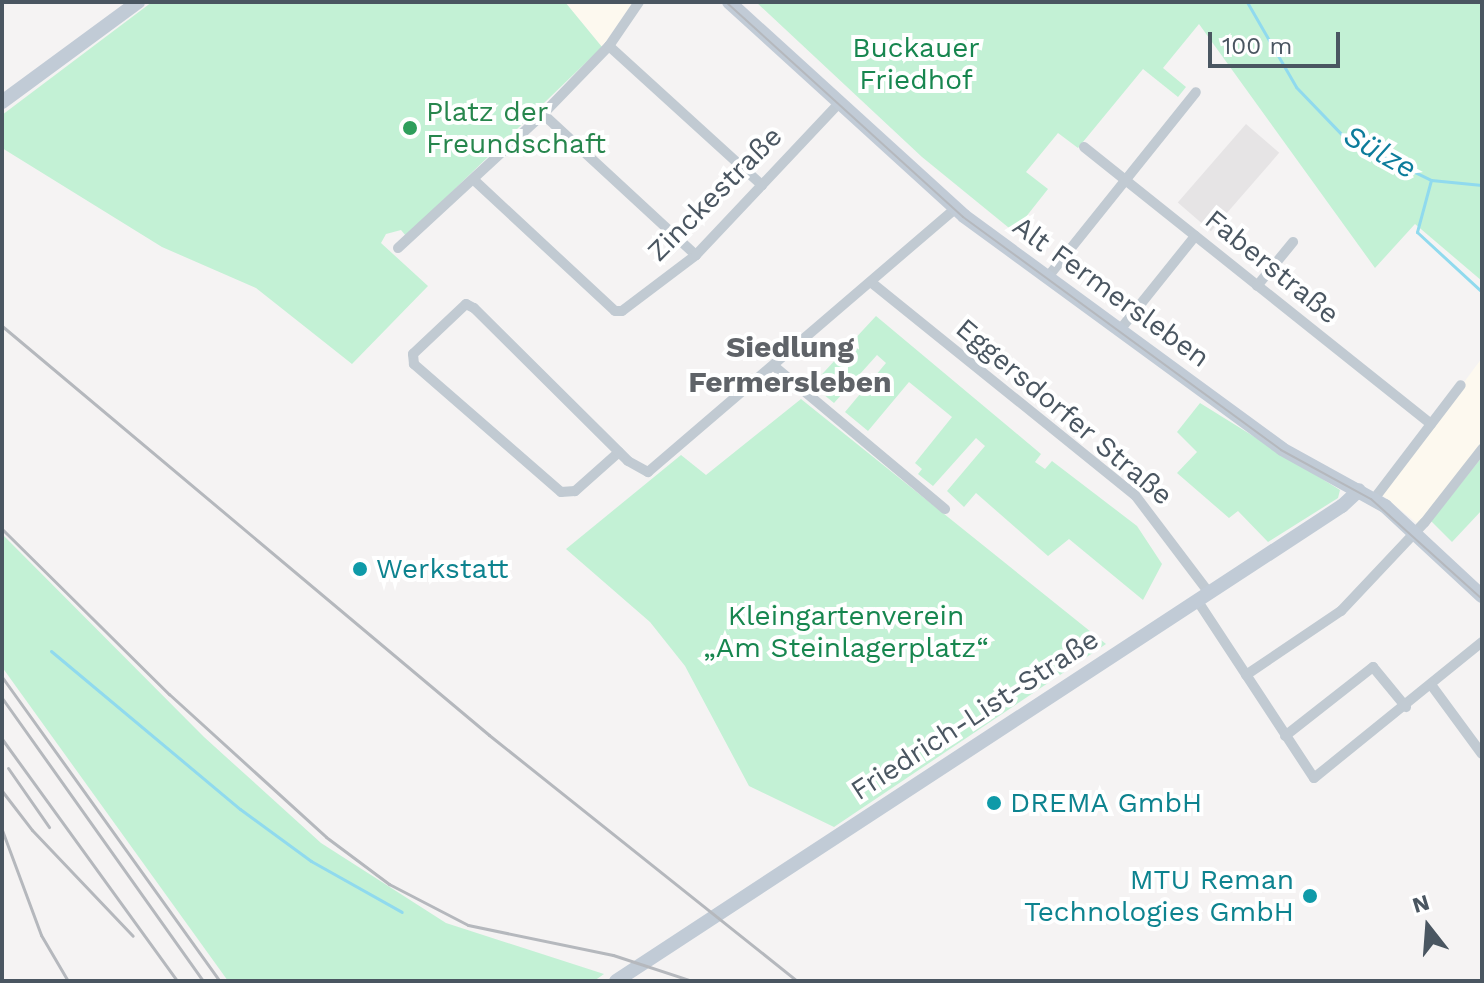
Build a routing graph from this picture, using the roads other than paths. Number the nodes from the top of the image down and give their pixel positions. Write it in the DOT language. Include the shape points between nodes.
graph roads {
  1 [pos="138,2"];
  2 [pos="639,2"];
  3 [pos="729,2"];
  4 [pos="609,46"];
  5 [pos="1196,92"];
  6 [pos="2,102"];
  7 [pos="839,103"];
  8 [pos="543,114"];
  9 [pos="1084,147"];
  10 [pos="1124,179"];
  11 [pos="474,180"];
  12 [pos="762,185"];
  13 [pos="955,209"];
  14 [pos="1195,236"];
  15 [pos="1293,242"];
  16 [pos="398,248"];
  17 [pos="696,255"];
  18 [pos="1047,278"];
  19 [pos="872,283"];
  20 [pos="1257,286"];
  21 [pos="1119,331"];
  22 [pos="774,366"];
  23 [pos="1461,385"];
  24 [pos="1431,424"];
  25 [pos="1482,449"];
  26 [pos="619,452"];
  27 [pos="1359,490"];
  28 [pos="1374,499"];
  29 [pos="945,509"];
  30 [pos="1415,533"];
  31 [pos="1203,596"];
  32 [pos="1482,596"];
  33 [pos="1482,642"];
  34 [pos="1246,675"];
  35 [pos="1432,686"];
  36 [pos="1406,707"];
  37 [pos="1285,736"];
  38 [pos="1482,754"];
  39 [pos="616,981"];
  1 -- 6 [label="main road"];
  2 -- 4 [label="street"];
  3 -- 7 [label="main road, Alt Fermersleben"];
  4 -- 8 [label="street"];
  4 -- 12 [label="street"];
  5 -- 10 [label="street"];
  7 -- 12 [label="street, Zinckestraße"];
  7 -- 13 [label="main road, Alt Fermersleben"];
  8 -- 11 [label="street"];
  8 -- 17 [label="street"];
  9 -- 10 [label="street, Faberstraße"];
  10 -- 14 [label="street, Faberstraße"];
  10 -- 18 [label="street"];
  11 -- 16 [label="street"];
  11 -- 17 [label="street, Zinckestraße" via="619,312"];
  12 -- 17 [label="street, Zinckestraße"];
  13 -- 18 [label="main road, Alt Fermersleben"];
  13 -- 19 [label="street"];
  14 -- 20 [label="street, Faberstraße"];
  14 -- 21 [label="street"];
  15 -- 20 [label="street"];
  18 -- 21 [label="main road, Alt Fermersleben"];
  19 -- 22 [label="street"];
  19 -- 31 [label="street, Eggersdorfer Straße" via="1135,495"];
  20 -- 24 [label="street, Faberstraße"];
  21 -- 27 [label="main road, Alt Fermersleben" via="1282,449"];
  22 -- 26 [label="street" via="648,472"];
  22 -- 29 [label="street"];
  23 -- 24 [label="street"];
  24 -- 28 [label="street"];
  25 -- 30 [label="street"];
  26 -- 26 [label="street" via="466,304 413,354 414,364 561,492 575,491"];
  27 -- 28 [label="main road, Alt Fermersleben"];
  27 -- 31 [label="main road, Friedrich-List-Straße"];
  28 -- 30 [label="main road, Alt Fermersleben"];
  30 -- 32 [label="main road, Alt Fermersleben"];
  30 -- 34 [label="street" via="1341,611"];
  31 -- 34 [label="street, Eggersdorfer Straße"];
  31 -- 39 [label="main road, Friedrich-List-Straße"];
  33 -- 35 [label="street"];
  34 -- 37 [label="street, Eggersdorfer Straße"];
  35 -- 36 [label="street"];
  35 -- 38 [label="street"];
  36 -- 37 [label="street" via="1373,667"];
  36 -- 37 [label="street, Eggersdorfer Straße" via="1314,778"];
}
